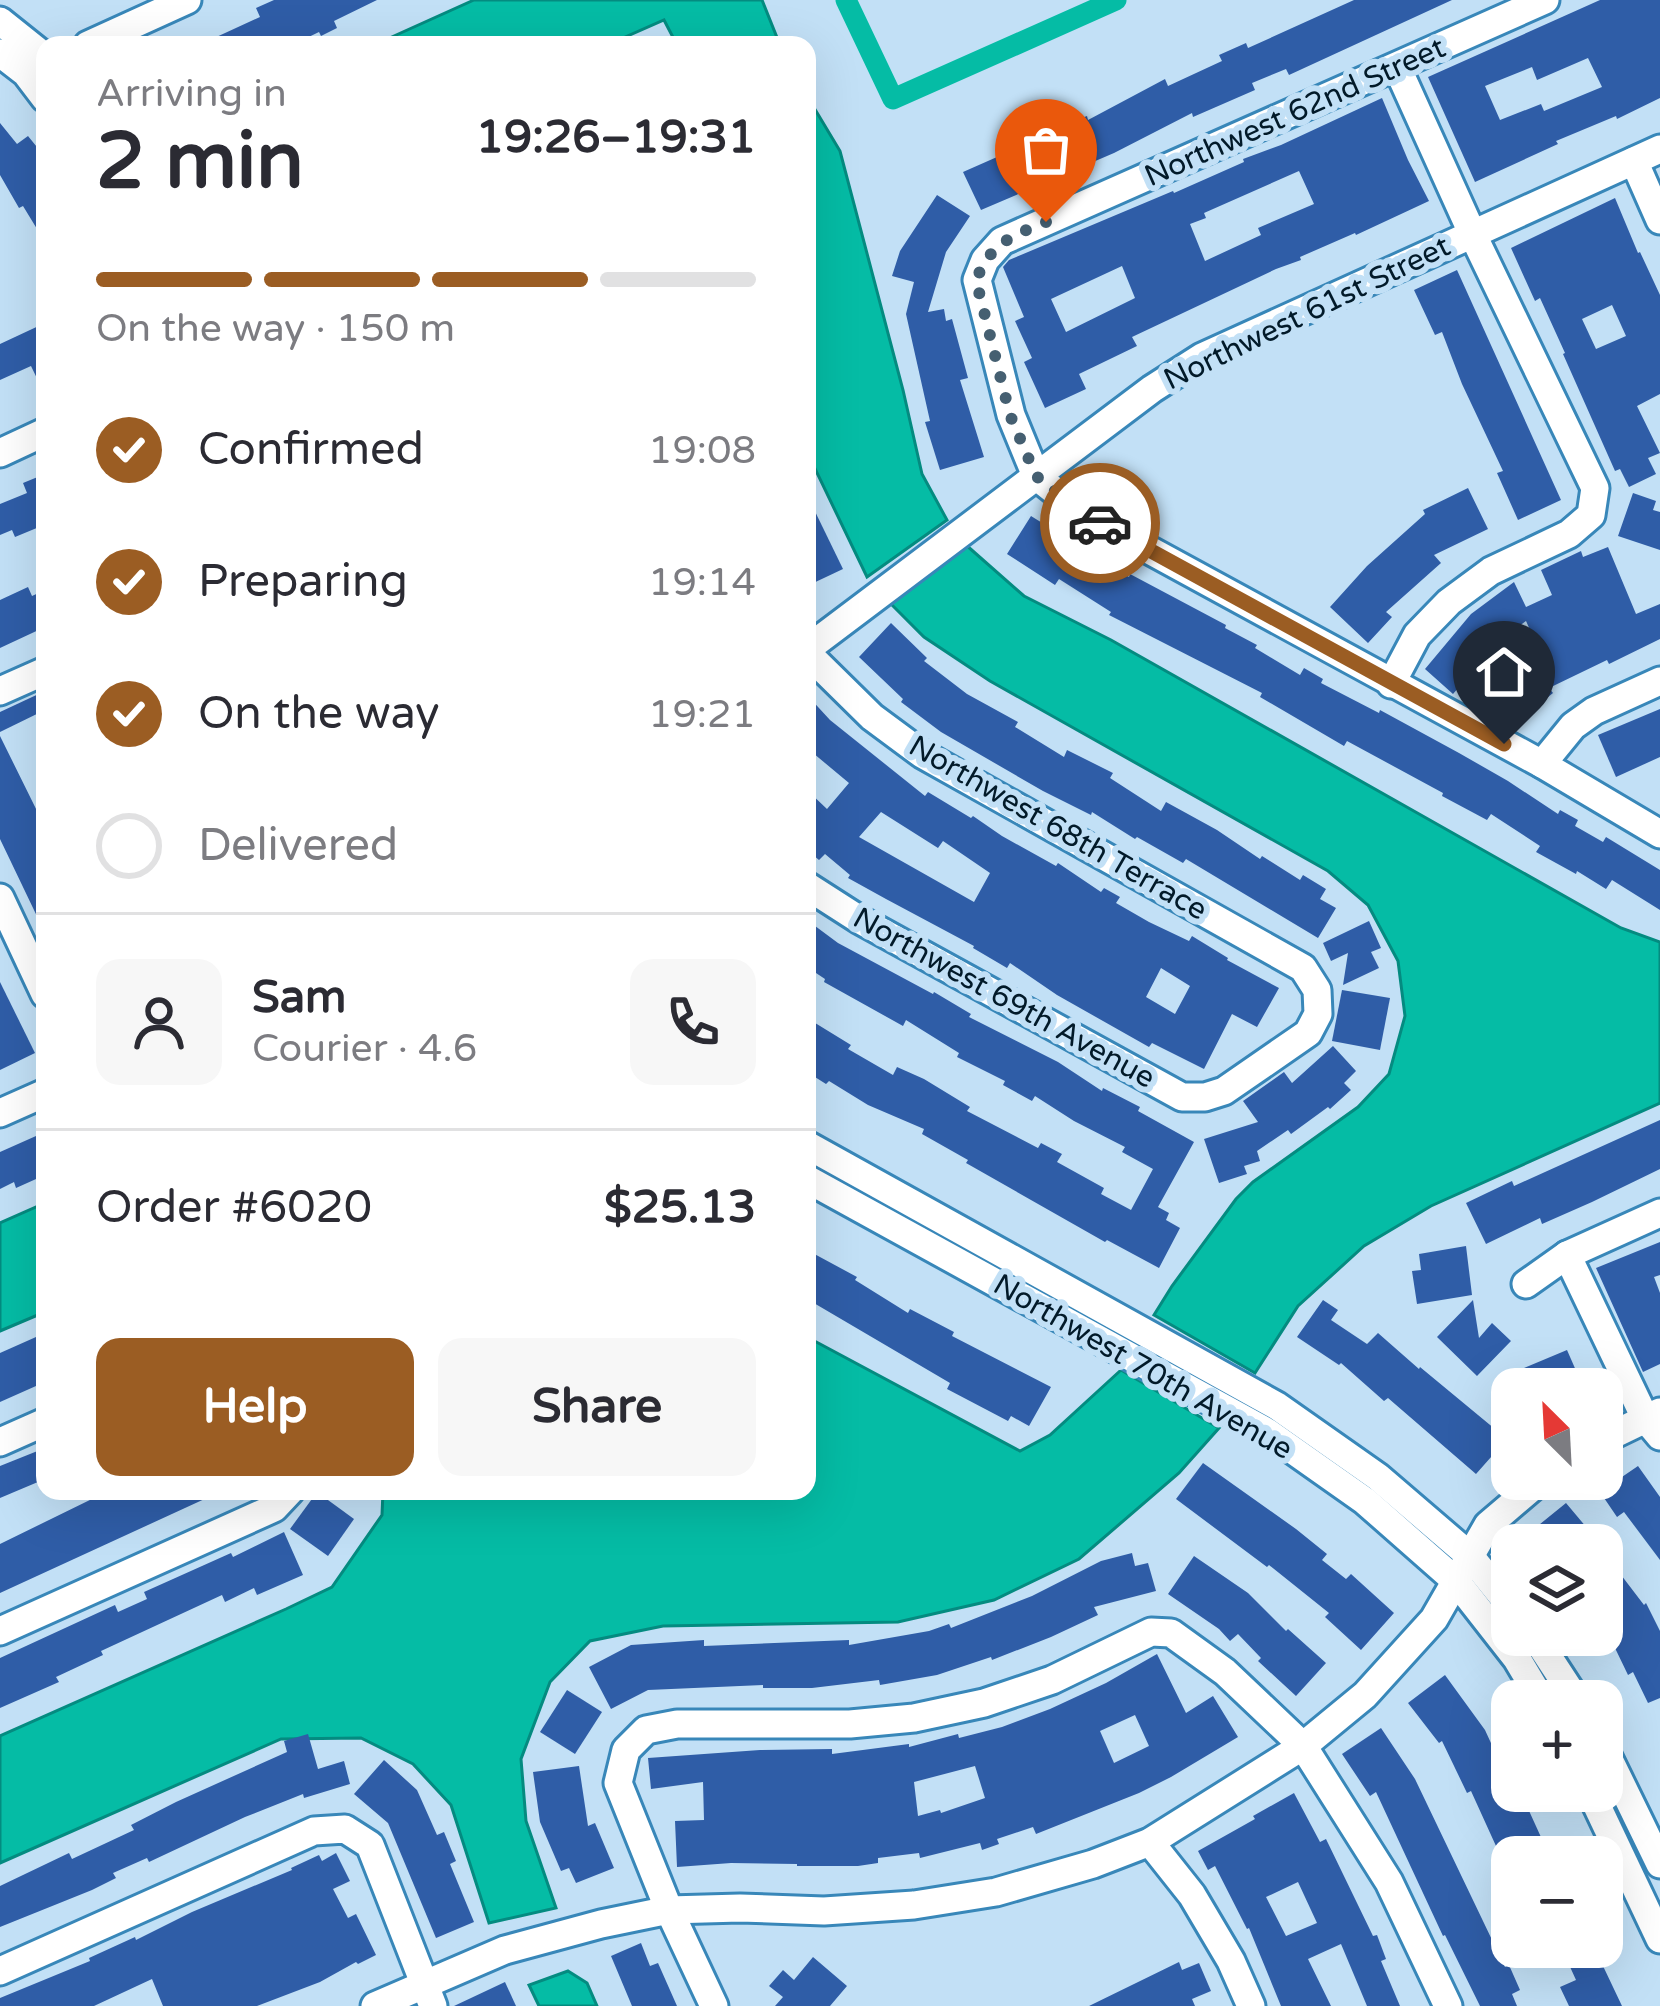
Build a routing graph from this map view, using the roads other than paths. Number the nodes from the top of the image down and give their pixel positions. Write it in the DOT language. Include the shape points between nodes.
graph roads {
  1 [pos="187,0"];
  2 [pos="1546,0"];
  3 [pos="0,21"];
  4 [pos="108,36"];
  5 [pos="0,53"];
  6 [pos="36,62"];
  7 [pos="36,64"];
  8 [pos="1397,67"];
  9 [pos="1647,155"];
  10 [pos="1660,220"];
  11 [pos="1472,233"];
  12 [pos="36,437"];
  13 [pos="0,452"];
  14 [pos="1036,476"];
  15 [pos="816,644"];
  16 [pos="816,660"];
  17 [pos="36,675"];
  18 [pos="1660,681"];
  19 [pos="1390,684"];
  20 [pos="0,691"];
  21 [pos="1542,764"];
  22 [pos="1660,834"];
  23 [pos="816,892"];
  24 [pos="0,898"];
  25 [pos="36,975"];
  26 [pos="36,1097"];
  27 [pos="1205,1097"];
  28 [pos="0,1113"];
  29 [pos="816,1150"];
  30 [pos="816,1184"];
  31 [pos="1660,1213"];
  32 [pos="1567,1255"];
  33 [pos="1526,1284"];
  34 [pos="1655,1422"];
  35 [pos="36,1425"];
  36 [pos="1623,1433"];
  37 [pos="0,1442"];
  38 [pos="282,1500"];
  39 [pos="1517,1500"];
  40 [pos="1463,1569"];
  41 [pos="1491,1591"];
  42 [pos="0,1631"];
  43 [pos="1530,1680"];
  44 [pos="1303,1746"];
  45 [pos="1623,1788"];
  46 [pos="1601,1812"];
  47 [pos="1150,1842"];
  48 [pos="1660,1864"];
  49 [pos="669,1910"];
  50 [pos="1660,1939"];
  51 [pos="0,1971"];
  52 [pos="428,1995"];
  53 [pos="375,2006"];
  54 [pos="714,2006"];
  55 [pos="1251,2006"];
  56 [pos="1448,2006"];
  1 -- 4 [label="street"];
  2 -- 8 [label="street, Northwest 62nd Street"];
  3 -- 6 [label="street"];
  5 -- 7 [label="street"];
  8 -- 11 [label="street"];
  8 -- 14 [label="street, Northwest 62nd Street" via="1002,241 985,260 976,280 1010,415"];
  9 -- 10 [label="street"];
  9 -- 11 [label="street, Northwest 61st Street"];
  11 -- 14 [label="street, Northwest 61st Street" via="1202,357"];
  11 -- 19 [label="street" via="1595,488 1591,515 1449,602 1417,635"];
  12 -- 13 [label="street"];
  14 -- 15 [label="street, Northwest 61st Street"];
  14 -- 19 [label="street" via="1085,515"];
  16 -- 27 [label="street, Northwest 68th Terrace" via="922,754 1304,968 1317,990 1308,1033"];
  17 -- 20 [label="street"];
  18 -- 21 [label="street" via="1594,711"];
  19 -- 21 [label="street"];
  21 -- 22 [label="street"];
  23 -- 27 [label="street, Northwest 69th Avenue" via="1182,1096"];
  24 -- 25 [label="street"];
  26 -- 28 [label="street"];
  29 -- 40 [label="street, Northwest 70th Avenue" via="1277,1406 1378,1477"];
  30 -- 40 [label="street, Northwest 70th Avenue" via="1267,1432"];
  31 -- 32 [label="street"];
  32 -- 33 [label="street"];
  32 -- 34 [label="street"];
  34 -- 36 [label="street"];
  35 -- 37 [label="street"];
  38 -- 42 [label="street"];
  39 -- 40 [label="street" via="1488,1525"];
  40 -- 41 [label="street, Northwest 70th Avenue"];
  40 -- 43 [label="street, Northwest 70th Avenue"];
  40 -- 44 [label="street" via="1434,1619 1365,1695"];
  44 -- 47 [label="street"];
  44 -- 49 [label="street" via="1225,1672 1171,1633 1151,1632 1052,1680 914,1718 646,1730 626,1750 618,1783"];
  44 -- 56 [label="street" via="1389,1882"];
  45 -- 48 [label="street"];
  46 -- 50 [label="street"];
  47 -- 49 [label="street" via="996,1892 914,1905"];
  47 -- 55 [label="street" via="1192,1895"];
  49 -- 52 [label="street" via="505,1950"];
  49 -- 54 [label="street"];
  51 -- 52 [label="street" via="314,1832 345,1829 370,1845"];
  52 -- 53 [label="street"];
}
